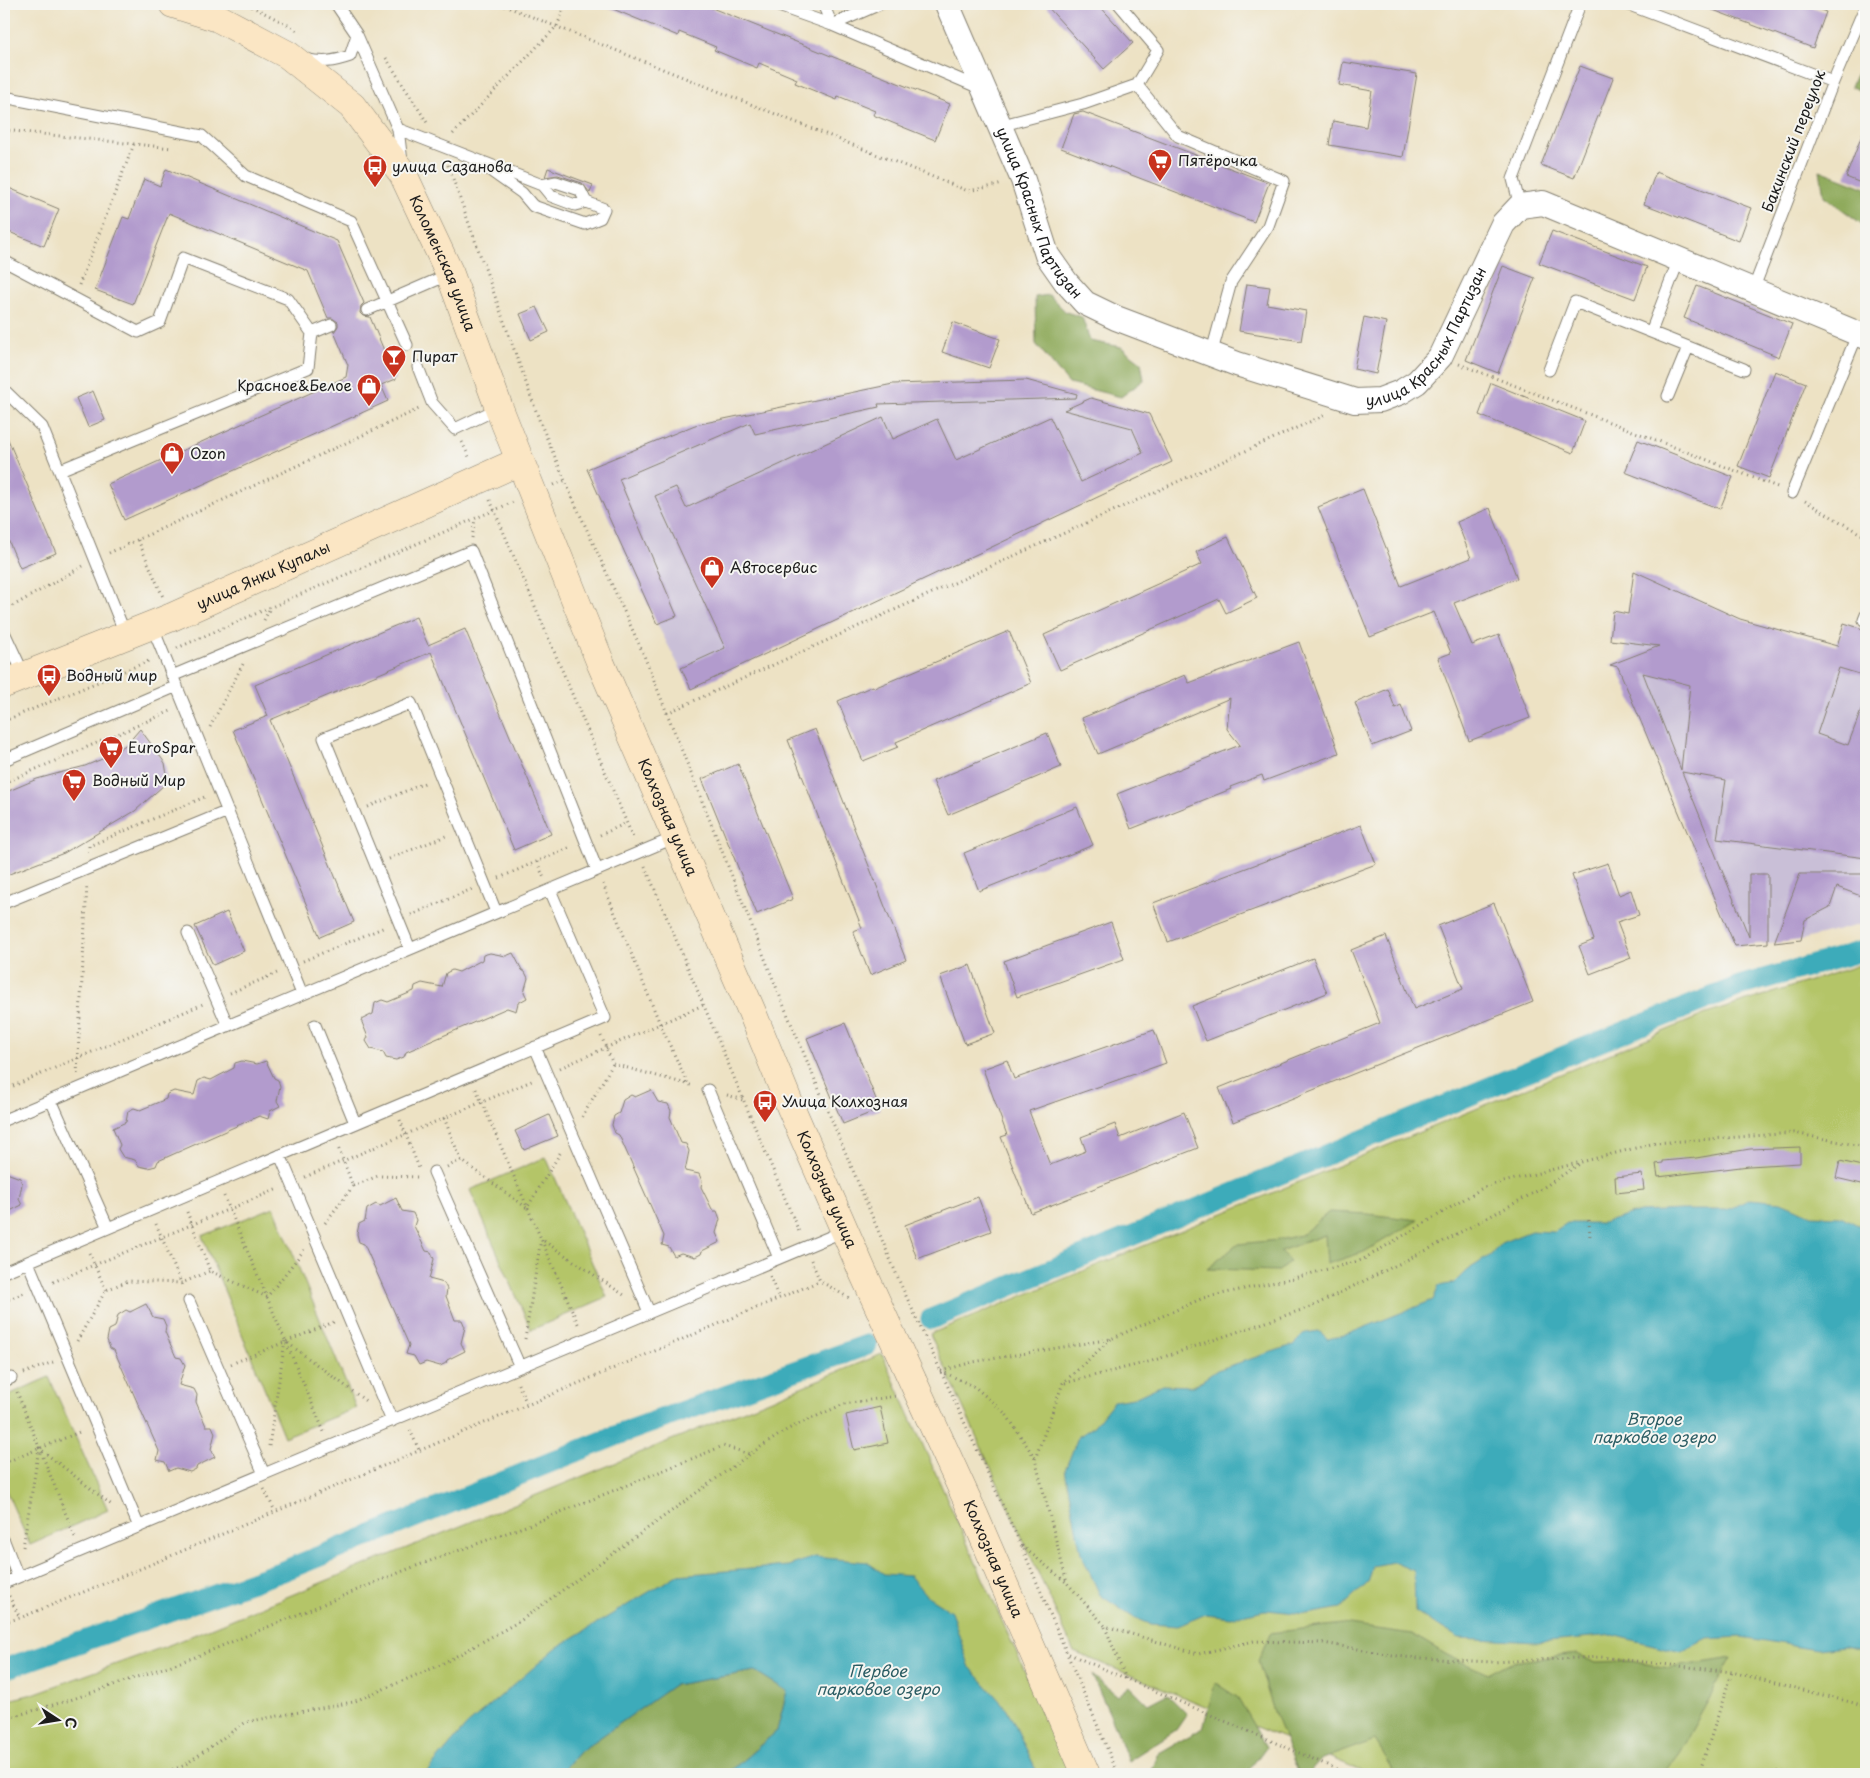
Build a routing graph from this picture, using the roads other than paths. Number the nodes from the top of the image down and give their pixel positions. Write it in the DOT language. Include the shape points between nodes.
graph roads {
  1 [pos="173,4"];
  2 [pos="336,4"];
  3 [pos="773,4"];
  4 [pos="823,4"];
  5 [pos="880,4"];
  6 [pos="947,4"];
  7 [pos="1119,4"];
  8 [pos="1580,4"];
  9 [pos="1627,4"];
  10 [pos="1866,5"];
  11 [pos="832,25"];
  12 [pos="357,35"];
  13 [pos="297,46"];
  14 [pos="1833,82"];
  15 [pos="1137,85"];
  16 [pos="983,89"];
  17 [pos="4,97"];
  18 [pos="1000,126"];
  19 [pos="398,129"];
  20 [pos="474,159"];
  21 [pos="404,174"];
  22 [pos="1520,206"];
  23 [pos="1679,259"];
  24 [pos="4,261"];
  25 [pos="450,274"];
  26 [pos="1753,290"];
  27 [pos="387,301"];
  28 [pos="367,310"];
  29 [pos="331,325"];
  30 [pos="1651,332"];
  31 [pos="312,333"];
  32 [pos="1862,335"];
  33 [pos="407,345"];
  34 [pos="1688,347"];
  35 [pos="1211,355"];
  36 [pos="418,367"];
  37 [pos="1744,369"];
  38 [pos="1549,370"];
  39 [pos="4,390"];
  40 [pos="1668,396"];
  41 [pos="499,408"];
  42 [pos="520,461"];
  43 [pos="60,470"];
  44 [pos="1792,493"];
  45 [pos="162,621"];
  46 [pos="4,632"];
  47 [pos="126,636"];
  48 [pos="14,680"];
  49 [pos="175,681"];
  50 [pos="4,760"];
  51 [pos="228,811"];
  52 [pos="676,837"];
  53 [pos="597,870"];
  54 [pos="550,890"];
  55 [pos="4,903"];
  56 [pos="496,912"];
  57 [pos="188,933"];
  58 [pos="410,949"];
  59 [pos="302,994"];
  60 [pos="315,1025"];
  61 [pos="228,1026"];
  62 [pos="535,1047"];
  63 [pos="708,1090"];
  64 [pos="51,1100"];
  65 [pos="4,1120"];
  66 [pos="355,1123"];
  67 [pos="280,1155"];
  68 [pos="434,1172"];
  69 [pos="108,1228"];
  70 [pos="844,1230"];
  71 [pos="779,1258"];
  72 [pos="28,1262"];
  73 [pos="4,1272"];
  74 [pos="189,1301"];
  75 [pos="650,1312"];
  76 [pos="516,1368"];
  77 [pos="392,1420"];
  78 [pos="261,1475"];
  79 [pos="139,1527"];
  80 [pos="4,1541"];
  81 [pos="18,1577"];
  82 [pos="4,1583"];
  83 [pos="1086,1774"];
  1 -- 13 [label="main road, Коломенская улица"];
  2 -- 12 [label="lane"];
  3 -- 11 [label="lane"];
  4 -- 11 [label="lane"];
  5 -- 11 [label="lane"];
  6 -- 16 [label="street"];
  7 -- 15 [label="lane" via="1158,50"];
  8 -- 22 [label="lane" via="1513,179"];
  9 -- 14 [label="lane"];
  10 -- 14 [label="lane, Бакинский переулок"];
  11 -- 16 [label="lane"];
  12 -- 13 [label="lane" via="350,56 334,62 313,61"];
  12 -- 19 [label="lane"];
  13 -- 21 [label="main road, Коломенская улица" via="352,106"];
  14 -- 26 [label="lane, Бакинский переулок"];
  15 -- 18 [label="lane" via="1083,104"];
  15 -- 35 [label="lane" via="1178,136 1284,181 1268,226 1230,282"];
  16 -- 18 [label="street, улица Красных Партизан"];
  17 -- 27 [label="lane" via="202,136 246,176 351,221"];
  18 -- 35 [label="street, улица Красных Партизан" via="1023,180 1047,255 1085,303"];
  19 -- 20 [label="lane"];
  19 -- 21 [label="lane"];
  20 -- 20 [label="lane" via="522,193 533,206 586,224 600,218 604,209 586,202 580,190 556,182 542,185"];
  21 -- 25 [label="main road, Коломенская улица"];
  22 -- 23 [label="street" via="1543,203"];
  22 -- 35 [label="street, улица Красных Партизан" via="1503,224 1440,357 1417,382 1402,392 1380,400 1355,401"];
  23 -- 26 [label="street"];
  23 -- 30 [label="lane"];
  24 -- 31 [label="lane" via="138,332 160,322 183,258 288,299"];
  25 -- 27 [label="lane"];
  25 -- 41 [label="main road, Коломенская улица"];
  26 -- 32 [label="street"];
  27 -- 28 [label="lane"];
  27 -- 33 [label="lane"];
  29 -- 31 [label="lane"];
  30 -- 34 [label="lane"];
  30 -- 38 [label="lane" via="1576,302"];
  31 -- 43 [label="lane" via="308,368"];
  32 -- 44 [label="lane"];
  34 -- 37 [label="lane"];
  34 -- 40 [label="lane"];
  36 -- 41 [label="lane" via="432,403 455,429"];
  39 -- 43 [label="lane" via="42,427"];
  41 -- 42 [label="main road, Коломенская улица"];
  42 -- 45 [label="main road, улица Янки Купалы"];
  42 -- 52 [label="main road, Колхозная улица" via="601,664"];
  43 -- 47 [label="lane"];
  45 -- 47 [label="main road, улица Янки Купалы"];
  45 -- 49 [label="lane" via="164,654"];
  46 -- 48 [label="lane"];
  47 -- 48 [label="main road, улица Янки Купалы"];
  49 -- 50 [label="lane"];
  49 -- 51 [label="lane"];
  49 -- 53 [label="lane" via="254,642 471,551"];
  51 -- 55 [label="lane"];
  51 -- 59 [label="lane"];
  52 -- 53 [label="lane"];
  52 -- 70 [label="main road, Колхозная улица"];
  53 -- 54 [label="lane"];
  54 -- 56 [label="lane"];
  54 -- 62 [label="lane" via="605,1018"];
  56 -- 58 [label="lane"];
  56 -- 58 [label="lane" via="411,703 324,738"];
  57 -- 61 [label="lane"];
  58 -- 59 [label="lane"];
  59 -- 61 [label="lane"];
  60 -- 66 [label="lane"];
  61 -- 64 [label="lane"];
  62 -- 66 [label="lane"];
  62 -- 75 [label="lane"];
  63 -- 71 [label="lane"];
  64 -- 65 [label="lane"];
  64 -- 69 [label="lane"];
  66 -- 67 [label="lane"];
  67 -- 69 [label="lane"];
  67 -- 77 [label="lane"];
  68 -- 76 [label="lane"];
  69 -- 72 [label="lane"];
  70 -- 71 [label="lane"];
  70 -- 83 [label="main road, Колхозная улица" via="917,1387"];
  71 -- 75 [label="lane"];
  72 -- 73 [label="lane"];
  72 -- 79 [label="lane"];
  74 -- 78 [label="lane"];
  75 -- 76 [label="lane"];
  76 -- 77 [label="lane"];
  77 -- 78 [label="lane"];
  78 -- 79 [label="lane"];
  79 -- 81 [label="lane"];
  80 -- 81 [label="lane"];
  81 -- 82 [label="lane"];
}
